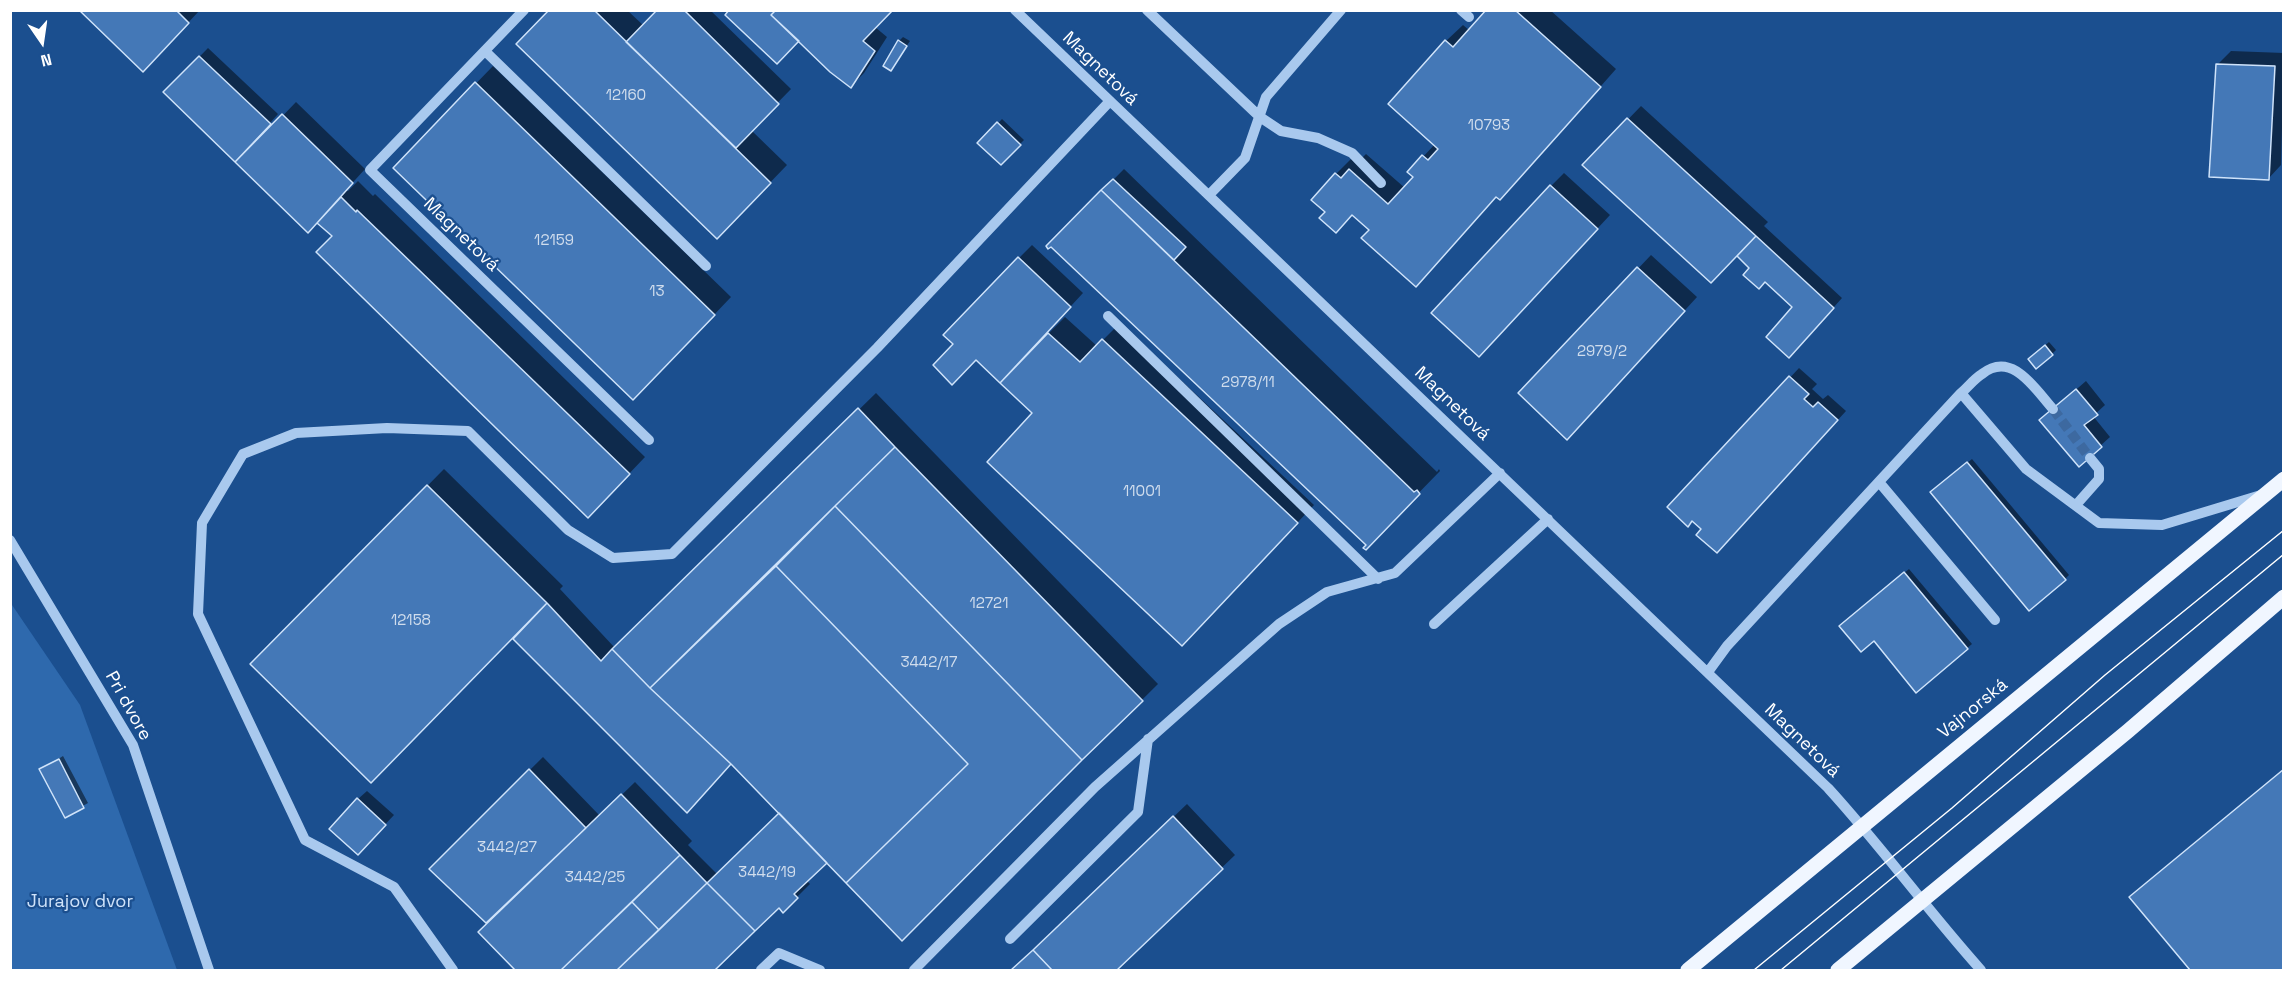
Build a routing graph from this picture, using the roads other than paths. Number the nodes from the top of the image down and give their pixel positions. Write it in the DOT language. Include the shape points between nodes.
graph roads {
  1 [pos="524,10"];
  2 [pos="1015,10"];
  3 [pos="1147,10"];
  4 [pos="1341,10"];
  5 [pos="485,51"];
  6 [pos="1110,101"];
  7 [pos="1260,117"];
  8 [pos="1381,183"];
  9 [pos="1209,195"];
  10 [pos="706,267"];
  11 [pos="1108,316"];
  12 [pos="1961,393"];
  13 [pos="2053,409"];
  14 [pos="649,440"];
  15 [pos="2090,458"];
  16 [pos="1500,473"];
  17 [pos="2283,479"];
  18 [pos="1879,482"];
  19 [pos="2267,493"];
  20 [pos="2076,505"];
  21 [pos="1548,519"];
  22 [pos="10,540"];
  23 [pos="1378,579"];
  24 [pos="2283,597"];
  25 [pos="1995,620"];
  26 [pos="1434,624"];
  27 [pos="1708,672"];
  28 [pos="1148,739"];
  29 [pos="1862,825"];
  30 [pos="1922,901"];
  31 [pos="1010,939"];
  32 [pos="209,970"];
  33 [pos="453,970"];
  34 [pos="762,970"];
  35 [pos="820,970"];
  36 [pos="914,970"];
  37 [pos="1688,970"];
  38 [pos="1838,970"];
  39 [pos="1981,970"];
  1 -- 5 [label="street, Magnetová"];
  2 -- 6 [label="street, Magnetová"];
  3 -- 7 [label="street"];
  4 -- 7 [label="street" via="1266,97"];
  5 -- 10 [label="street"];
  5 -- 14 [label="street, Magnetová" via="370,170"];
  6 -- 9 [label="street, Magnetová"];
  6 -- 33 [label="street" via="877,348 672,554 613,558 568,530 468,431 387,428 296,433 243,454 202,523 198,614 305,840 394,887"];
  7 -- 8 [label="street" via="1281,131 1318,138 1352,153"];
  7 -- 9 [label="street" via="1245,158"];
  9 -- 16 [label="street, Magnetová"];
  11 -- 23 [label="street"];
  12 -- 13 [label="street" via="1983,372 2004,366 2021,373"];
  12 -- 18 [label="street"];
  12 -- 20 [label="street" via="2026,469"];
  15 -- 20 [label="street" via="2099,469 2099,479"];
  16 -- 21 [label="street, Magnetová"];
  16 -- 23 [label="street" via="1395,573"];
  17 -- 19 [label="main road, Vajnorská"];
  18 -- 25 [label="street"];
  18 -- 27 [label="street" via="1727,646"];
  19 -- 20 [label="street" via="2162,525 2099,523"];
  19 -- 29 [label="main road, Vajnorská"];
  21 -- 26 [label="street"];
  21 -- 27 [label="street, Magnetová"];
  22 -- 32 [label="street, Pri dvore" via="133,745"];
  23 -- 28 [label="street" via="1328,592 1280,624"];
  24 -- 30 [label="main road"];
  27 -- 29 [label="street, Magnetová"];
  28 -- 31 [label="street" via="1138,812"];
  28 -- 36 [label="street" via="1095,787"];
  29 -- 30 [label="street, Magnetová"];
  29 -- 37 [label="main road, Vajnorská"];
  30 -- 38 [label="main road"];
  30 -- 39 [label="street, Magnetová"];
  34 -- 35 [label="street" via="779,953"];
}
